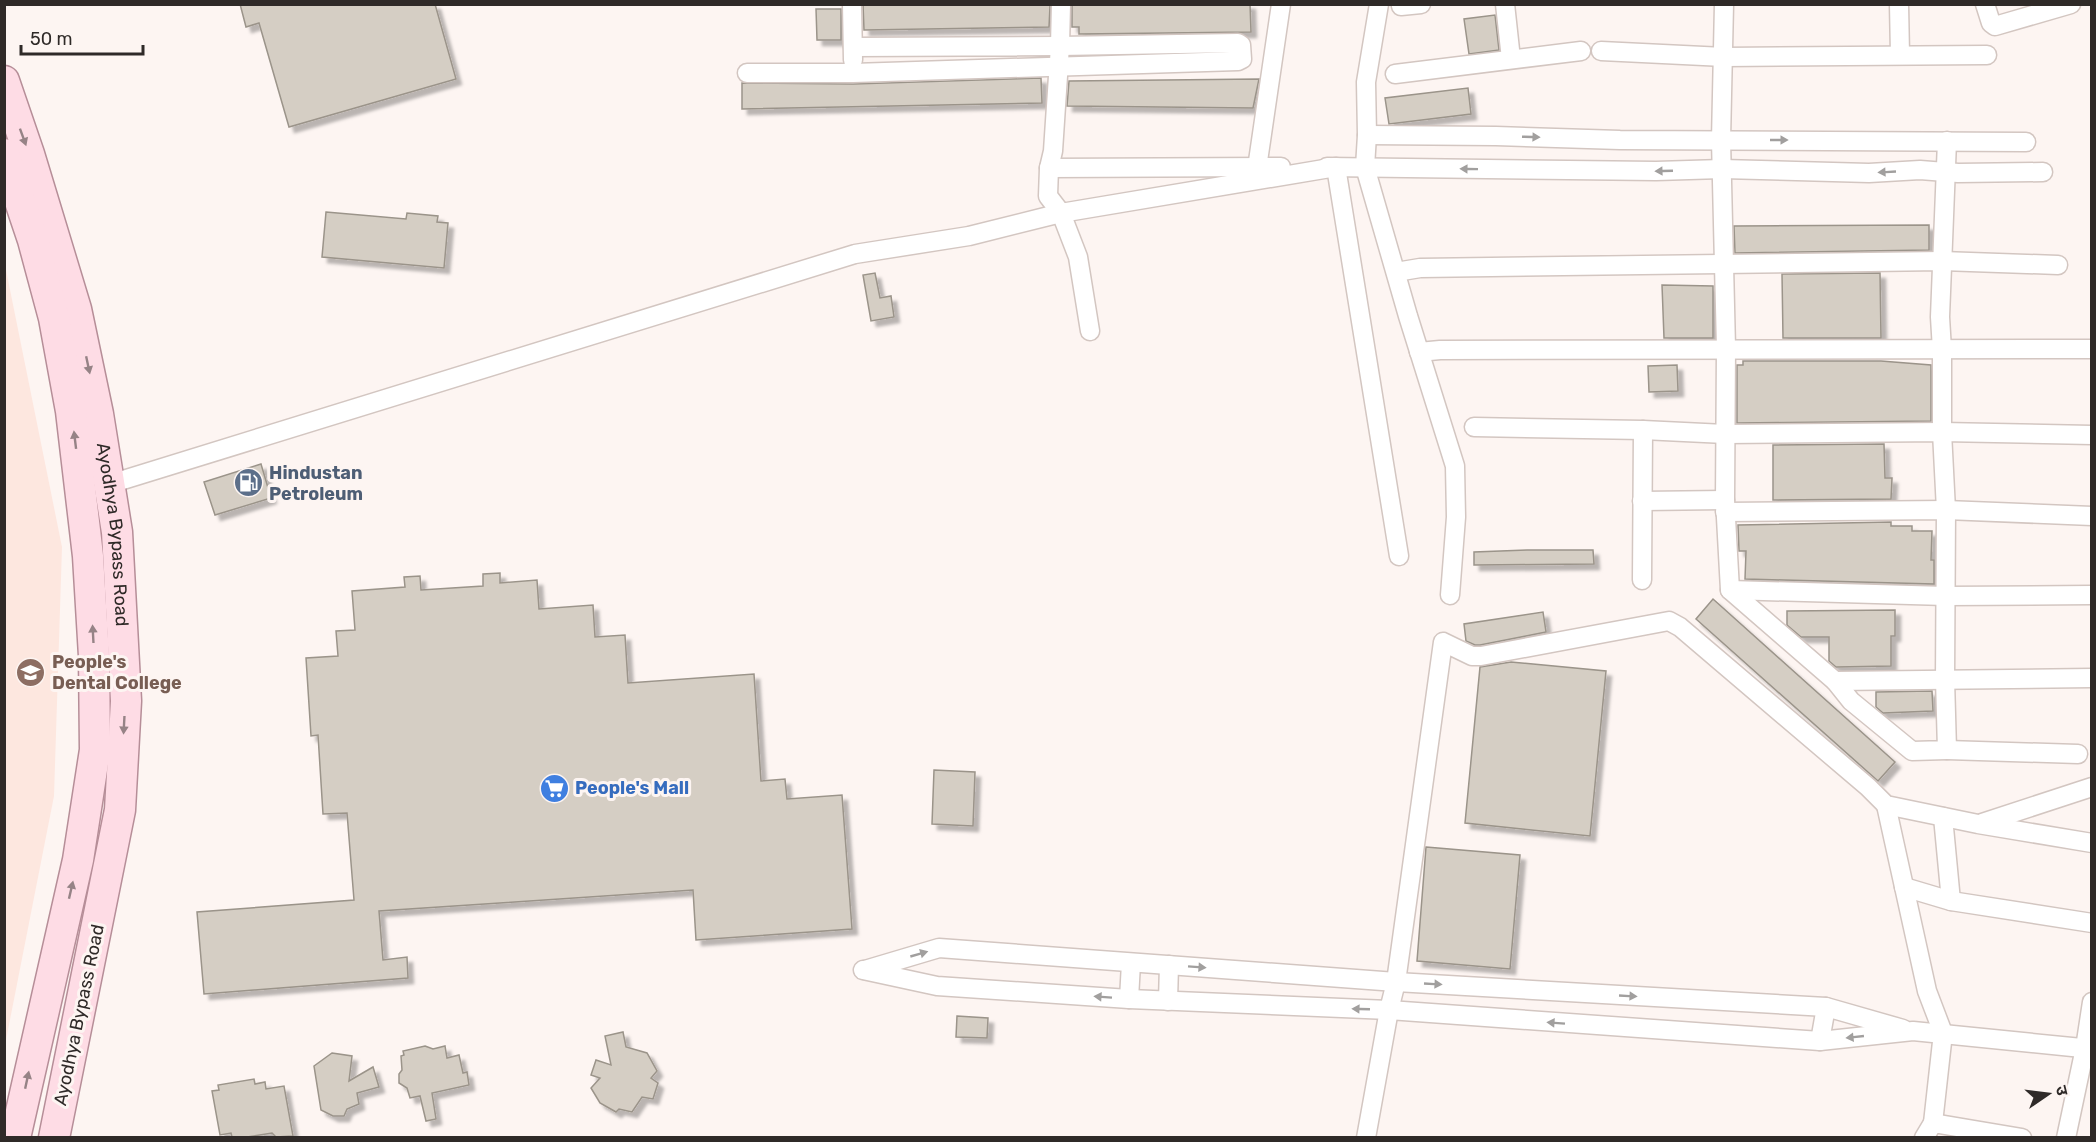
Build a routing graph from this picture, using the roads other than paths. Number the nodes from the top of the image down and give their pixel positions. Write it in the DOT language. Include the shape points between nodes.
graph roads {
  1 [pos="852,4"];
  2 [pos="1061,4"];
  3 [pos="1281,4"];
  4 [pos="1379,4"];
  5 [pos="1421,4"];
  6 [pos="1505,4"];
  7 [pos="1724,4"];
  8 [pos="1899,4"];
  9 [pos="1984,4"];
  10 [pos="2071,4"];
  11 [pos="1401,6"];
  12 [pos="2045,8"];
  13 [pos="1060,46"];
  14 [pos="853,47"];
  15 [pos="1581,51"];
  16 [pos="1601,51"];
  17 [pos="1900,55"];
  18 [pos="1987,55"];
  19 [pos="1724,57"];
  20 [pos="1511,59"];
  21 [pos="1058,66"];
  22 [pos="747,73"];
  23 [pos="854,73"];
  24 [pos="1395,74"];
  25 [pos="4,81"];
  26 [pos="1367,135"];
  27 [pos="1721,140"];
  28 [pos="1947,141"];
  29 [pos="2026,142"];
  30 [pos="4,154"];
  31 [pos="1336,167"];
  32 [pos="1365,167"];
  33 [pos="1049,168"];
  34 [pos="1257,168"];
  35 [pos="1722,169"];
  36 [pos="1946,172"];
  37 [pos="2043,172"];
  38 [pos="13,200"];
  39 [pos="1061,213"];
  40 [pos="1942,261"];
  41 [pos="1724,265"];
  42 [pos="2058,265"];
  43 [pos="1396,272"];
  44 [pos="1090,331"];
  45 [pos="69,332"];
  46 [pos="1726,348"];
  47 [pos="2091,349"];
  48 [pos="1942,350"];
  49 [pos="1419,352"];
  50 [pos="1474,427"];
  51 [pos="1643,430"];
  52 [pos="1942,432"];
  53 [pos="1725,434"];
  54 [pos="2091,435"];
  55 [pos="110,484"];
  56 [pos="1642,501"];
  57 [pos="1725,506"];
  58 [pos="1946,510"];
  59 [pos="2091,516"];
  60 [pos="117,532"];
  61 [pos="86,537"];
  62 [pos="1399,556"];
  63 [pos="1642,580"];
  64 [pos="1730,590"];
  65 [pos="1449,595"];
  66 [pos="2091,595"];
  67 [pos="1946,596"];
  68 [pos="2091,678"];
  69 [pos="1945,679"];
  70 [pos="1835,681"];
  71 [pos="1947,750"];
  72 [pos="2078,754"];
  73 [pos="2091,787"];
  74 [pos="1887,805"];
  75 [pos="1943,817"];
  76 [pos="1978,824"];
  77 [pos="2091,843"];
  78 [pos="1904,887"];
  79 [pos="1951,902"];
  80 [pos="2091,923"];
  81 [pos="1131,963"];
  82 [pos="1169,965"];
  83 [pos="1396,982"];
  84 [pos="1129,999"];
  85 [pos="1168,1001"];
  86 [pos="2091,1002"];
  87 [pos="1826,1007"];
  88 [pos="1389,1010"];
  89 [pos="1913,1031"];
  90 [pos="1943,1034"];
  91 [pos="1820,1041"];
  92 [pos="2088,1049"];
  93 [pos="1928,1130"];
  94 [pos="15,1137"];
  95 [pos="54,1137"];
  96 [pos="1366,1137"];
  97 [pos="2022,1137"];
  98 [pos="2066,1137"];
  1 -- 14 [label="street"];
  2 -- 13 [label="street"];
  3 -- 34 [label="street"];
  4 -- 26 [label="street" via="1366,82"];
  5 -- 11 [label="street"];
  6 -- 20 [label="street"];
  7 -- 19 [label="street"];
  8 -- 17 [label="street"];
  9 -- 12 [label="street" via="1995,26"];
  10 -- 12 [label="street"];
  13 -- 14 [label="street"];
  13 -- 21 [label="street"];
  13 -- 21 [label="street" via="1238,43 1242,59"];
  14 -- 23 [label="street"];
  15 -- 20 [label="street"];
  16 -- 19 [label="street"];
  17 -- 18 [label="street"];
  17 -- 19 [label="street"];
  19 -- 27 [label="street"];
  20 -- 24 [label="street"];
  21 -- 23 [label="street"];
  21 -- 33 [label="street"];
  22 -- 23 [label="street"];
  25 -- 45 [label="main road, Ayodhya Bypass Road, one-way" via="76,309"];
  26 -- 27 [label="street, one-way"];
  26 -- 32 [label="street"];
  27 -- 28 [label="street, one-way"];
  27 -- 35 [label="street"];
  28 -- 29 [label="street"];
  28 -- 36 [label="street"];
  30 -- 38 [label="main road, Ayodhya Bypass Road"];
  31 -- 32 [label="street"];
  31 -- 34 [label="street"];
  31 -- 39 [label="street"];
  31 -- 62 [label="street"];
  35 -- 32 [label="street, one-way"];
  32 -- 43 [label="street"];
  33 -- 34 [label="street"];
  33 -- 39 [label="street" via="1048,196"];
  36 -- 35 [label="street, one-way"];
  35 -- 41 [label="street"];
  36 -- 37 [label="street"];
  36 -- 40 [label="street"];
  38 -- 45 [label="main road, Ayodhya Bypass Road"];
  39 -- 44 [label="street" via="1078,257"];
  39 -- 55 [label="street" via="969,236 855,254"];
  40 -- 41 [label="street"];
  40 -- 42 [label="street"];
  40 -- 48 [label="street"];
  41 -- 43 [label="street" via="1420,268"];
  41 -- 46 [label="street"];
  43 -- 49 [label="street"];
  45 -- 55 [label="main road, Ayodhya Bypass Road, one-way" via="98,414"];
  61 -- 45 [label="main road, Ayodhya Bypass Road, one-way" via="71,411"];
  46 -- 48 [label="street"];
  46 -- 49 [label="street"];
  46 -- 53 [label="street"];
  47 -- 48 [label="street"];
  48 -- 52 [label="street"];
  49 -- 65 [label="street" via="1455,466 1456,517"];
  50 -- 51 [label="street"];
  51 -- 53 [label="street"];
  51 -- 56 [label="street"];
  52 -- 53 [label="street"];
  52 -- 54 [label="street"];
  52 -- 58 [label="street"];
  53 -- 57 [label="street"];
  55 -- 60 [label="main road, Ayodhya Bypass Road"];
  56 -- 57 [label="street"];
  56 -- 63 [label="street"];
  57 -- 58 [label="street"];
  57 -- 64 [label="street"];
  58 -- 59 [label="street"];
  58 -- 67 [label="street"];
  60 -- 61 [label="main road"];
  60 -- 95 [label="main road, Ayodhya Bypass Road, one-way" via="126,700 120,810"];
  94 -- 61 [label="main road, Ayodhya Bypass Road, one-way" via="78,860 95,750"];
  64 -- 67 [label="street"];
  64 -- 70 [label="street"];
  66 -- 67 [label="street"];
  67 -- 69 [label="street"];
  68 -- 69 [label="street"];
  69 -- 70 [label="street"];
  69 -- 71 [label="street"];
  70 -- 71 [label="street" via="1851,701 1912,752"];
  71 -- 72 [label="street"];
  73 -- 76 [label="street"];
  74 -- 75 [label="street"];
  74 -- 78 [label="street"];
  74 -- 83 [label="street" via="1669,621 1481,656 1472,656 1443,642"];
  75 -- 76 [label="street"];
  75 -- 79 [label="street"];
  76 -- 77 [label="street"];
  78 -- 79 [label="street"];
  78 -- 90 [label="street" via="1927,992"];
  79 -- 80 [label="street"];
  81 -- 82 [label="street"];
  81 -- 84 [label="street"];
  84 -- 81 [label="street, one-way" via="937,986 863,970 939,948"];
  82 -- 83 [label="street, one-way"];
  82 -- 85 [label="street"];
  83 -- 87 [label="street, one-way"];
  83 -- 88 [label="street"];
  84 -- 85 [label="street"];
  88 -- 85 [label="street, one-way"];
  86 -- 92 [label="street"];
  87 -- 89 [label="street"];
  87 -- 91 [label="street"];
  91 -- 88 [label="street, one-way"];
  88 -- 96 [label="street"];
  89 -- 90 [label="street"];
  89 -- 91 [label="street, one-way"];
  90 -- 92 [label="street"];
  90 -- 93 [label="street"];
  92 -- 98 [label="street"];
  93 -- 97 [label="street"];
}
